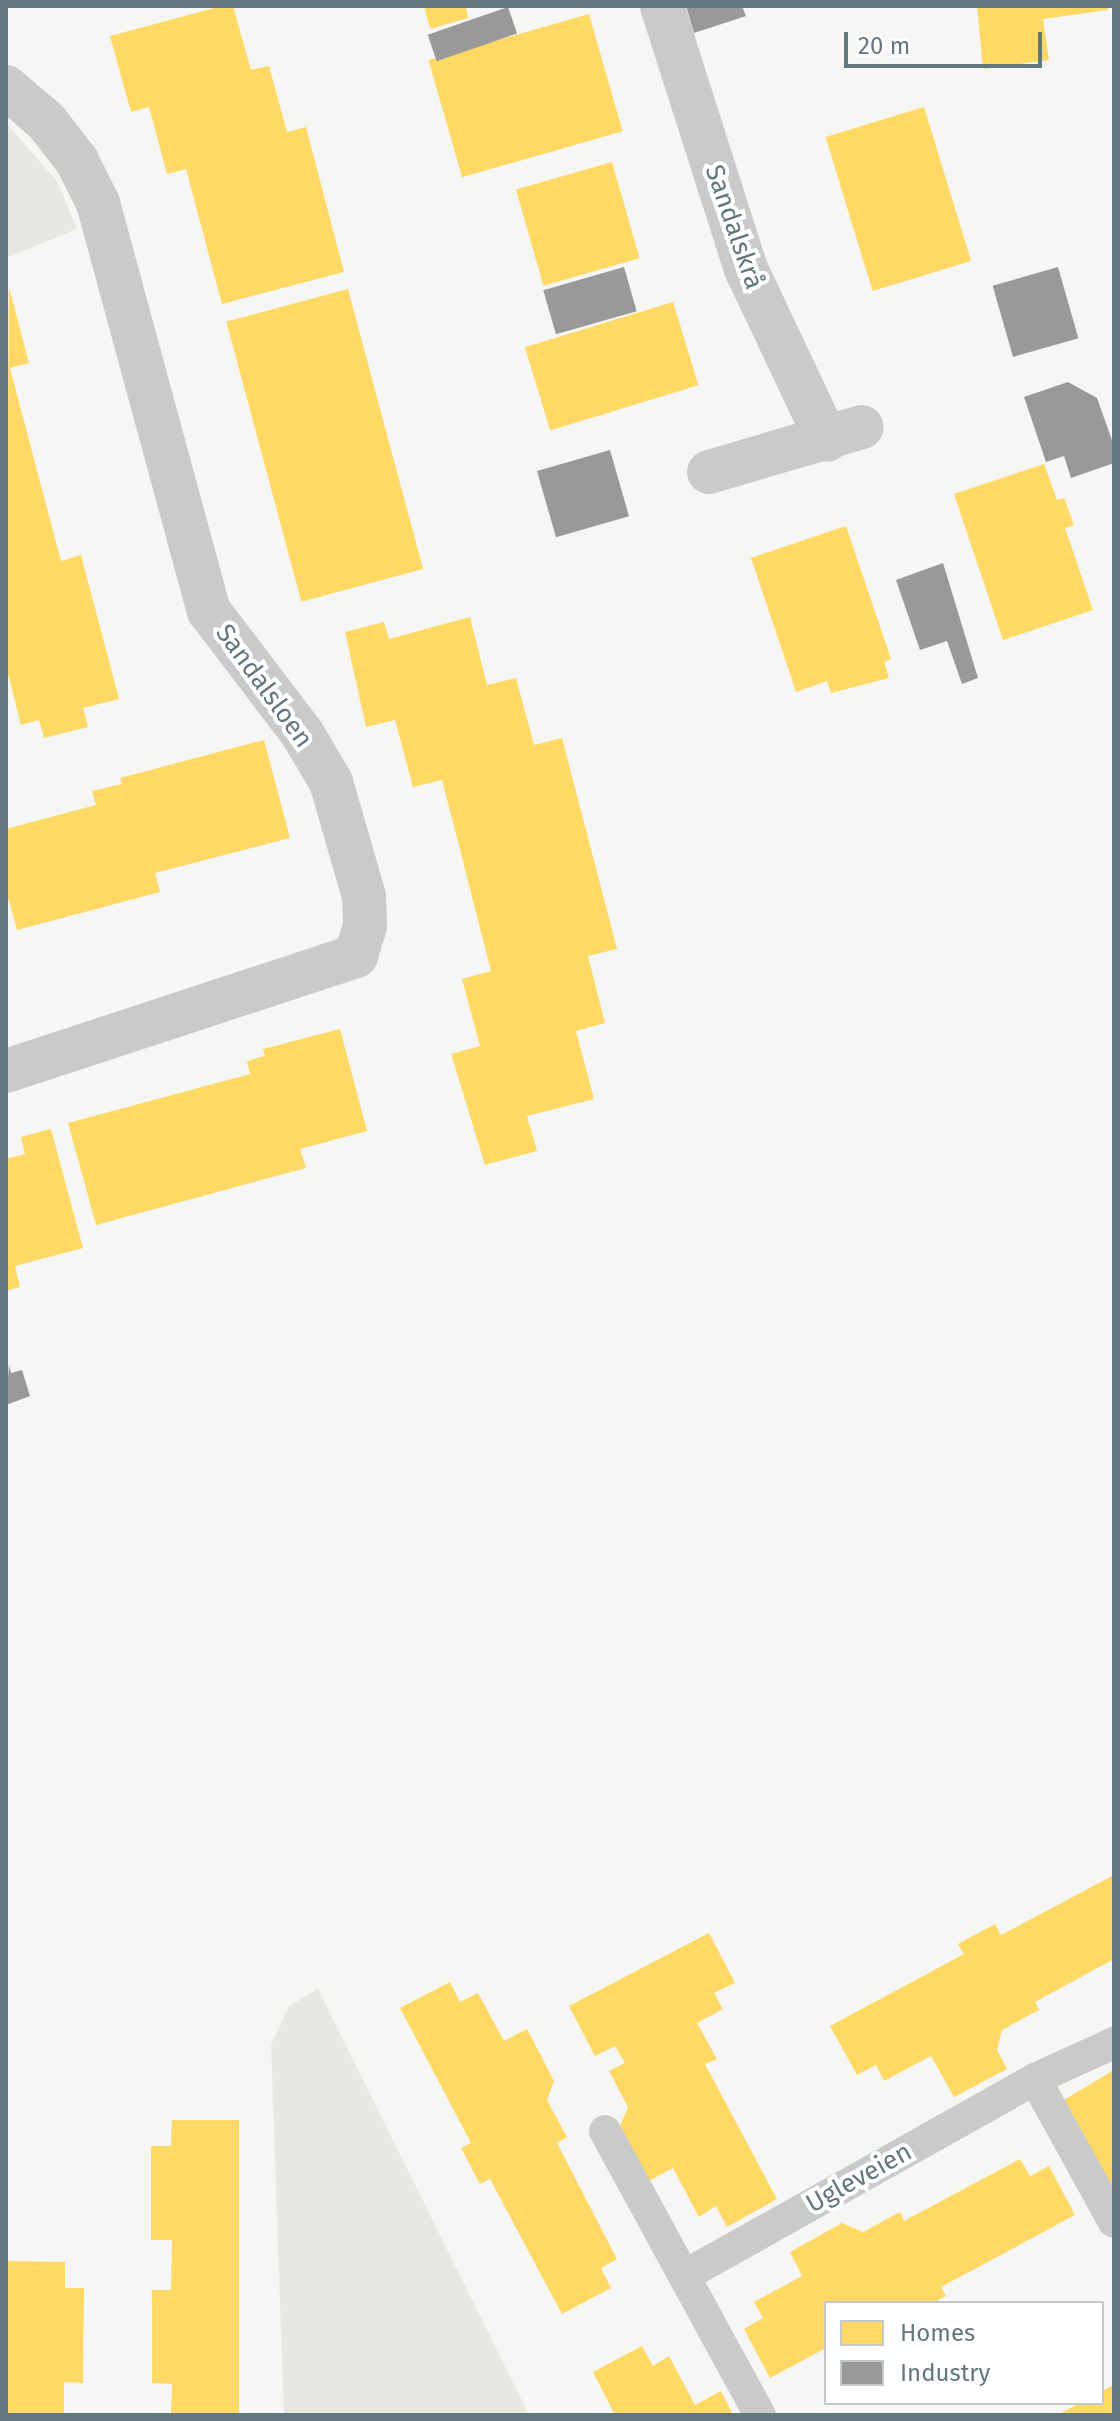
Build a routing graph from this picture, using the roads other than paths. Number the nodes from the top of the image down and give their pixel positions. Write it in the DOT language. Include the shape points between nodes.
graph roads {
  1 [pos="662,6"];
  2 [pos="6,87"];
  3 [pos="709,472"];
  4 [pos="6,1071"];
  5 [pos="1114,2043"];
  6 [pos="1035,2079"];
  7 [pos="605,2131"];
  8 [pos="1114,2222"];
  9 [pos="684,2276"];
  10 [pos="760,2415"];
  1 -- 3 [label="street, Sandalskrå" via="746,269 844,433"];
  2 -- 4 [label="street, Sandalsloen" via="46,121 77,161 98,203 209,611 302,733 331,782 364,896 365,926 356,956"];
  5 -- 6 [label="lane, Ugleveien"];
  6 -- 8 [label="lane"];
  6 -- 9 [label="lane, Ugleveien"];
  7 -- 9 [label="lane"];
  9 -- 10 [label="lane"];
}
